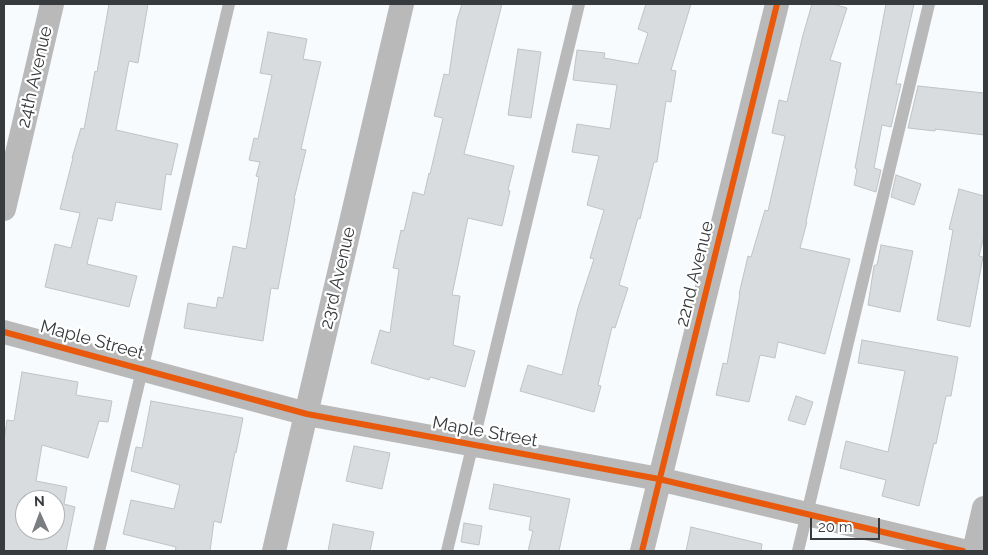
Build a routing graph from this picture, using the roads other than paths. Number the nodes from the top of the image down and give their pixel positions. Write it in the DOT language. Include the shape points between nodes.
graph roads {
  1 [pos="52,4"];
  2 [pos="229,4"];
  3 [pos="402,4"];
  4 [pos="579,4"];
  5 [pos="777,4"];
  6 [pos="929,4"];
  7 [pos="4,209"];
  8 [pos="4,332"];
  9 [pos="142,370"];
  10 [pos="307,414"];
  11 [pos="472,445"];
  12 [pos="659,479"];
  13 [pos="984,508"];
  14 [pos="807,514"];
  15 [pos="99,551"];
  16 [pos="274,551"];
  17 [pos="447,551"];
  18 [pos="642,551"];
  19 [pos="798,551"];
  20 [pos="963,551"];
  21 [pos="974,551"];
  1 -- 7 [label="street, 24th Avenue"];
  2 -- 9 [label="lane"];
  3 -- 10 [label="street, 23rd Avenue"];
  4 -- 11 [label="lane"];
  5 -- 12 [label="street, 22nd Avenue"];
  6 -- 14 [label="lane"];
  8 -- 9 [label="street, Maple Street"];
  9 -- 10 [label="street, Maple Street"];
  9 -- 15 [label="lane"];
  10 -- 11 [label="street, Maple Street"];
  10 -- 16 [label="street, 23rd Avenue"];
  11 -- 12 [label="street, Maple Street"];
  11 -- 17 [label="lane"];
  12 -- 14 [label="street, Maple Street"];
  12 -- 18 [label="street, 22nd Avenue"];
  13 -- 21 [label="street"];
  14 -- 19 [label="lane"];
  14 -- 20 [label="street, Maple Street"];
}
